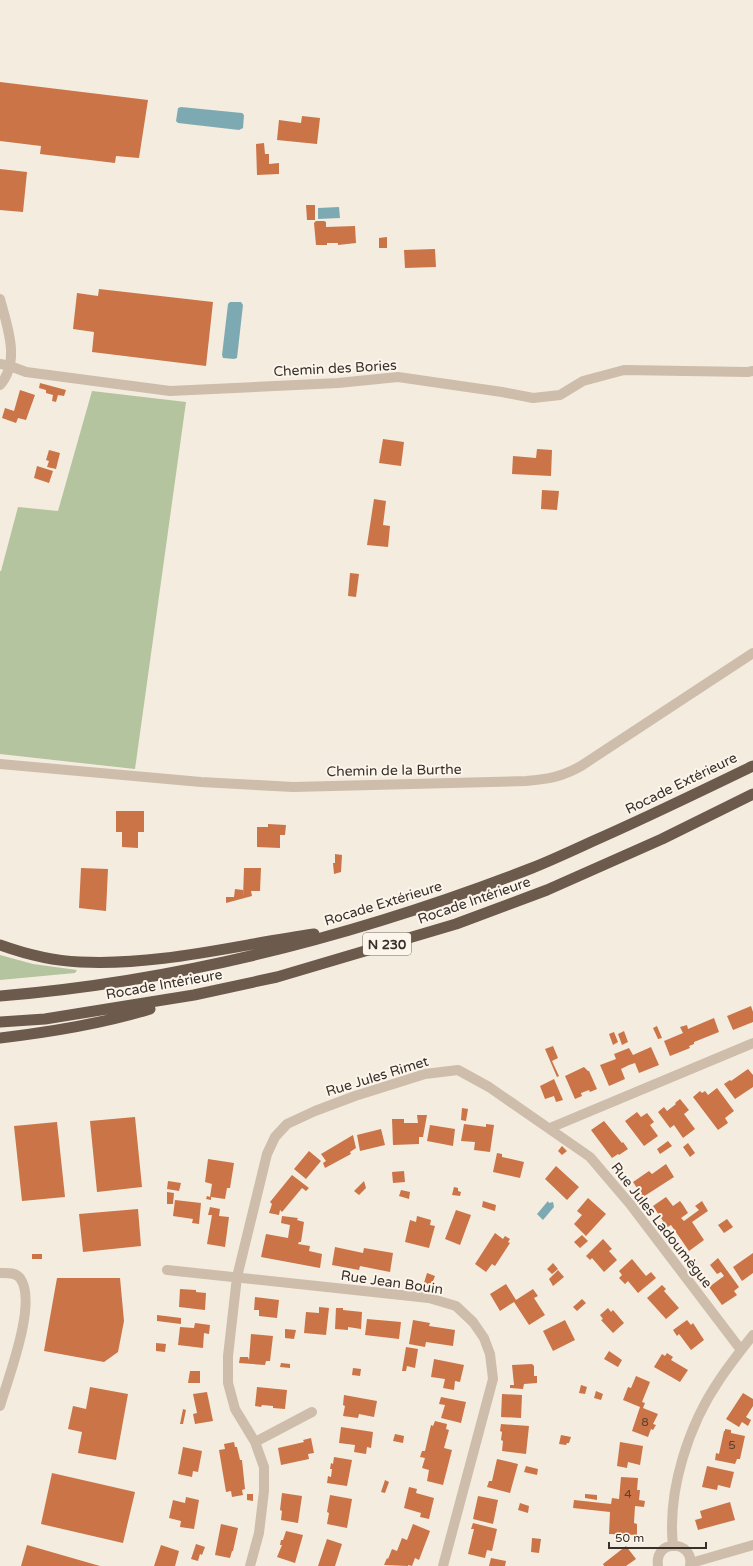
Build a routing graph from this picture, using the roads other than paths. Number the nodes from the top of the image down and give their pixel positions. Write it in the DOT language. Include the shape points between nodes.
graph roads {
  1 [pos="0,299"];
  2 [pos="5,365"];
  3 [pos="753,371"];
  4 [pos="0,386"];
  5 [pos="753,653"];
  6 [pos="0,764"];
  7 [pos="753,766"];
  8 [pos="753,794"];
  9 [pos="366,926"];
  10 [pos="0,945"];
  11 [pos="194,995"];
  12 [pos="0,996"];
  13 [pos="0,1022"];
  14 [pos="0,1038"];
  15 [pos="753,1043"];
  16 [pos="550,1128"];
  17 [pos="167,1270"];
  18 [pos="0,1273"];
  19 [pos="237,1277"];
  20 [pos="753,1335"];
  21 [pos="741,1350"];
  22 [pos="0,1406"];
  23 [pos="312,1412"];
  24 [pos="255,1442"];
  25 [pos="753,1545"];
  26 [pos="673,1546"];
  27 [pos="690,1564"];
  28 [pos="250,1566"];
  29 [pos="443,1566"];
  30 [pos="658,1566"];
  1 -- 2 [label="street" via="11,339"];
  2 -- 3 [label="street, Chemin des Bories" via="26,372 170,391 338,383 398,377 534,398 560,395 583,381 624,370"];
  2 -- 4 [label="street" via="4,381"];
  5 -- 6 [label="street, Chemin de la Burthe" via="581,766 566,775 548,779 292,787 201,782"];
  7 -- 9 [label="highway, Rocade Extérieure / N 230" via="665,809 534,867"];
  8 -- 11 [label="highway, Rocade Intérieure / N 230" via="662,839 547,890 456,924 277,977"];
  9 -- 10 [label="highway" via="118,963 78,962 40,956"];
  9 -- 12 [label="highway, Rocade Extérieure / N 230" via="191,969 41,993"];
  11 -- 13 [label="highway, Rocade Intérieure / N 230" via="45,1019"];
  11 -- 14 [label="highway" via="122,1017 49,1032"];
  15 -- 16 [label="street"];
  16 -- 19 [label="street, Rue Jules Rimet" via="489,1087 458,1070 425,1074 355,1096 287,1124 275,1137 267,1154"];
  16 -- 21 [label="street, Rue Jules Ladoumègue" via="590,1156 630,1204"];
  17 -- 19 [label="street, Rue Jean Bouin"];
  18 -- 22 [label="street" via="13,1274 20,1278 26,1301 24,1324"];
  19 -- 24 [label="street, Rue Jules Rimet" via="228,1356 228,1383 235,1409"];
  19 -- 29 [label="street, Rue Jean Bouin" via="429,1298 456,1306 473,1322 484,1338 490,1354 492,1379"];
  20 -- 21 [label="street"];
  21 -- 26 [label="street" via="719,1379 699,1414 682,1459 674,1498 671,1532"];
  23 -- 24 [label="street"];
  24 -- 28 [label="street, Rue Jules Rimet" via="264,1467 264,1491 259,1533"];
  25 -- 27 [label="street"];
  26 -- 27 [label="street" via="686,1550"];
  26 -- 30 [label="street" via="663,1550 658,1559"];
}
